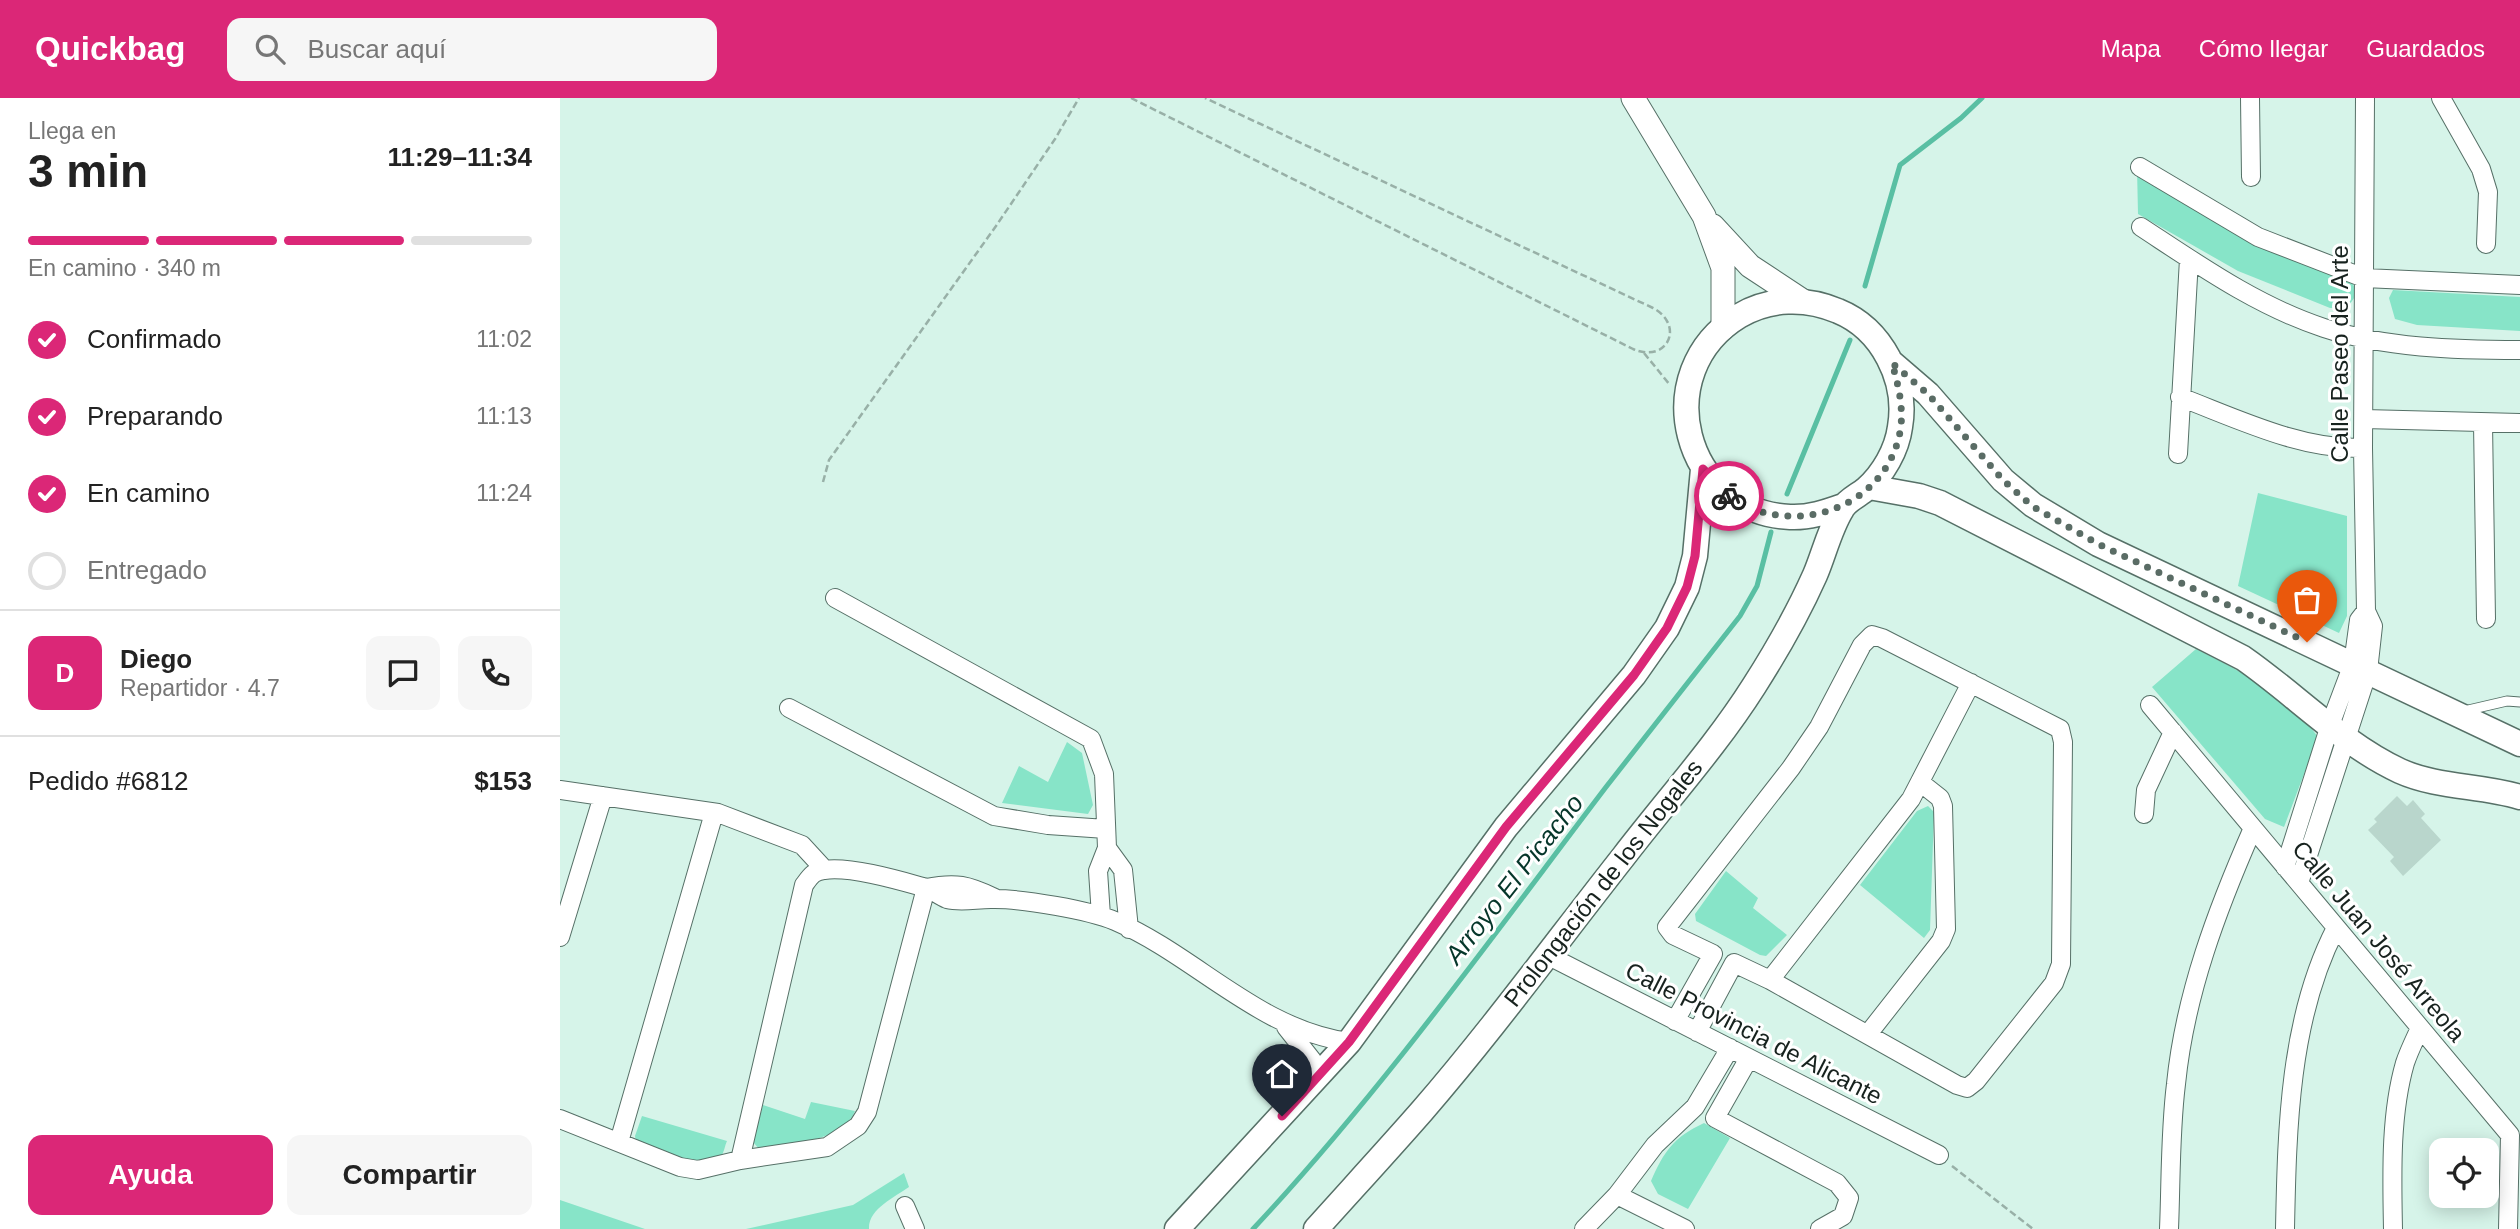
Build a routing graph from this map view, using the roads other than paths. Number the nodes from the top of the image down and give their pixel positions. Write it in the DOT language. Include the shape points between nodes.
graph roads {
  1 [pos="1633,98"];
  2 [pos="2250,98"];
  3 [pos="2365,98"];
  4 [pos="2441,98"];
  5 [pos="2140,167"];
  6 [pos="2251,177"];
  7 [pos="1704,216"];
  8 [pos="2141,227"];
  9 [pos="2486,244"];
  10 [pos="2189,259"];
  11 [pos="2364,278"];
  12 [pos="2520,285"];
  13 [pos="1803,301"];
  14 [pos="1723,328"];
  15 [pos="2363,339"];
  16 [pos="2520,350"];
  17 [pos="1892,363"];
  18 [pos="2180,397"];
  19 [pos="2364,419"];
  20 [pos="2483,423"];
  21 [pos="2520,423"];
  22 [pos="2363,448"];
  23 [pos="2178,454"];
  24 [pos="1703,469"];
  25 [pos="1869,487"];
  26 [pos="1843,506"];
  27 [pos="835,598"];
  28 [pos="2486,619"];
  29 [pos="2360,667"];
  30 [pos="1971,683"];
  31 [pos="2520,702"];
  32 [pos="2150,705"];
  33 [pos="789,708"];
  34 [pos="2455,713"];
  35 [pos="2338,731"];
  36 [pos="2173,732"];
  37 [pos="2520,744"];
  38 [pos="1921,783"];
  39 [pos="560,790"];
  40 [pos="603,796"];
  41 [pos="2520,797"];
  42 [pos="714,813"];
  43 [pos="2144,814"];
  44 [pos="2309,825"];
  45 [pos="2253,828"];
  46 [pos="1106,829"];
  47 [pos="1107,848"];
  48 [pos="2285,867"];
  49 [pos="825,870"];
  50 [pos="2299,883"];
  51 [pos="926,888"];
  52 [pos="1101,916"];
  53 [pos="2336,928"];
  54 [pos="1129,929"];
  55 [pos="560,937"];
  56 [pos="1713,954"];
  57 [pos="1547,955"];
  58 [pos="1734,963"];
  59 [pos="1770,980"];
  60 [pos="1675,1021"];
  61 [pos="1283,1024"];
  62 [pos="2420,1028"];
  63 [pos="1697,1032"];
  64 [pos="1868,1034"];
  65 [pos="1349,1042"];
  66 [pos="1730,1048"];
  67 [pos="1749,1058"];
  68 [pos="1317,1078"];
  69 [pos="1695,1107"];
  70 [pos="1715,1118"];
  71 [pos="560,1119"];
  72 [pos="619,1142"];
  73 [pos="1939,1155"];
  74 [pos="740,1160"];
  75 [pos="1617,1195"];
  76 [pos="905,1206"];
  77 [pos="915,1229"];
  78 [pos="1177,1229"];
  79 [pos="1316,1229"];
  80 [pos="1584,1229"];
  81 [pos="1685,1229"];
  82 [pos="1820,1229"];
  83 [pos="2169,1229"];
  84 [pos="2285,1229"];
  85 [pos="2393,1229"];
  86 [pos="2508,1229"];
  1 -- 7 [label="street"];
  2 -- 6 [label="street"];
  3 -- 11 [label="street, Calle Paseo del Arte"];
  4 -- 9 [label="street" via="2481,169 2488,192"];
  5 -- 11 [label="street" via="2258,237"];
  7 -- 13 [label="street" via="1751,267"];
  7 -- 14 [label="street" via="1723,268"];
  8 -- 10 [label="street"];
  10 -- 15 [label="street" via="2262,302"];
  10 -- 18 [label="street"];
  11 -- 12 [label="street"];
  11 -- 15 [label="street, Calle Paseo del Arte"];
  13 -- 14 [label="main road, Prolongación de los Nogales" via="1760,306"];
  13 -- 17 [label="main road, Prolongación de los Nogales" via="1846,314 1865,327"];
  14 -- 24 [label="main road, Prolongación de los Nogales" via="1699,358 1688,391 1688,434"];
  15 -- 16 [label="street" via="2468,350"];
  15 -- 19 [label="street, Calle Paseo del Arte"];
  17 -- 25 [label="main road, Prolongación de los Nogales" via="1901,395 1900,428 1889,460"];
  17 -- 29 [label="main road, Prolongación de los Nogales" via="1928,394 2003,480 2032,506 2098,544"];
  18 -- 22 [label="street" via="2318,444"];
  18 -- 23 [label="street"];
  19 -- 20 [label="street"];
  19 -- 22 [label="street, Calle Paseo del Arte"];
  20 -- 21 [label="street"];
  20 -- 28 [label="street"];
  22 -- 29 [label="street, Calle Paseo del Arte" via="2366,611 2373,626"];
  24 -- 26 [label="main road, Prolongación de los Nogales" via="1742,505 1766,514 1793,518"];
  24 -- 65 [label="main road, Prolongación de los Nogales" via="1695,556 1687,587 1667,628 1634,675 1506,827"];
  25 -- 26 [label="main road, Prolongación de los Nogales"];
  25 -- 35 [label="main road" via="1940,503 2243,658"];
  26 -- 57 [label="main road, Prolongación de los Nogales" via="1790,625 1752,689"];
  27 -- 46 [label="street" via="1091,739 1104,774"];
  29 -- 34 [label="main road, Prolongación de los Nogales"];
  29 -- 35 [label="street, Calle Paseo del Arte"];
  30 -- 38 [label="street"];
  30 -- 56 [label="street" via="1872,635 1862,645 1819,727 1791,768 1667,927 1673,935"];
  30 -- 64 [label="street" via="2060,729 2061,964 2054,983 1967,1087"];
  31 -- 34 [label="lane"];
  32 -- 36 [label="street, Calle Juan José Arreola"];
  33 -- 46 [label="street" via="994,816"];
  34 -- 37 [label="main road, Prolongación de los Nogales"];
  35 -- 41 [label="main road" via="2400,771"];
  35 -- 44 [label="street, Calle Paseo del Arte"];
  36 -- 43 [label="street" via="2146,790"];
  36 -- 45 [label="street, Calle Juan José Arreola"];
  38 -- 59 [label="street"];
  38 -- 64 [label="street" via="1943,806 1946,929 1941,942"];
  39 -- 40 [label="street"];
  40 -- 42 [label="street"];
  40 -- 55 [label="street"];
  42 -- 49 [label="street" via="802,845"];
  42 -- 72 [label="street"];
  44 -- 48 [label="street, Calle Paseo del Arte"];
  44 -- 50 [label="street, Calle Paseo del Arte"];
  45 -- 48 [label="street, Calle Juan José Arreola"];
  45 -- 83 [label="street" via="2222,897 2186,1019 2176,1084"];
  46 -- 47 [label="street"];
  47 -- 52 [label="street" via="1098,871"];
  47 -- 54 [label="street" via="1123,870"];
  48 -- 50 [label="street, Calle Juan José Arreola"];
  49 -- 51 [label="street"];
  49 -- 74 [label="street" via="813,873 804,885"];
  50 -- 53 [label="street, Calle Juan José Arreola"];
  51 -- 52 [label="street" via="947,899 995,898"];
  51 -- 74 [label="street" via="867,1112 858,1126 827,1147"];
  52 -- 54 [label="street"];
  53 -- 62 [label="street, Calle Juan José Arreola"];
  53 -- 84 [label="street" via="2318,972 2293,1077"];
  54 -- 61 [label="street"];
  56 -- 58 [label="street"];
  56 -- 60 [label="street"];
  57 -- 60 [label="street, Calle Provincia de Alicante"];
  57 -- 79 [label="main road, Prolongación de los Nogales" via="1423,1111"];
  58 -- 59 [label="street"];
  58 -- 63 [label="street"];
  59 -- 64 [label="street"];
  60 -- 63 [label="street, Calle Provincia de Alicante"];
  61 -- 65 [label="street" via="1320,1038"];
  61 -- 68 [label="street" via="1312,1060"];
  62 -- 85 [label="street" via="2405,1063 2398,1107 2392,1164"];
  62 -- 86 [label="street, Calle Juan José Arreola" via="2510,1135"];
  63 -- 66 [label="street, Calle Provincia de Alicante"];
  65 -- 68 [label="main road, Prolongación de los Nogales"];
  66 -- 67 [label="street, Calle Provincia de Alicante"];
  66 -- 69 [label="street"];
  67 -- 70 [label="street"];
  67 -- 73 [label="street, Calle Provincia de Alicante"];
  68 -- 78 [label="main road, Prolongación de los Nogales"];
  69 -- 70 [label="street"];
  69 -- 75 [label="street" via="1655,1145"];
  70 -- 82 [label="street" via="1844,1190 1849,1198 1843,1216"];
  71 -- 72 [label="street"];
  72 -- 74 [label="street" via="692,1170"];
  75 -- 80 [label="street"];
  75 -- 81 [label="street"];
  76 -- 77 [label="street"];
}
